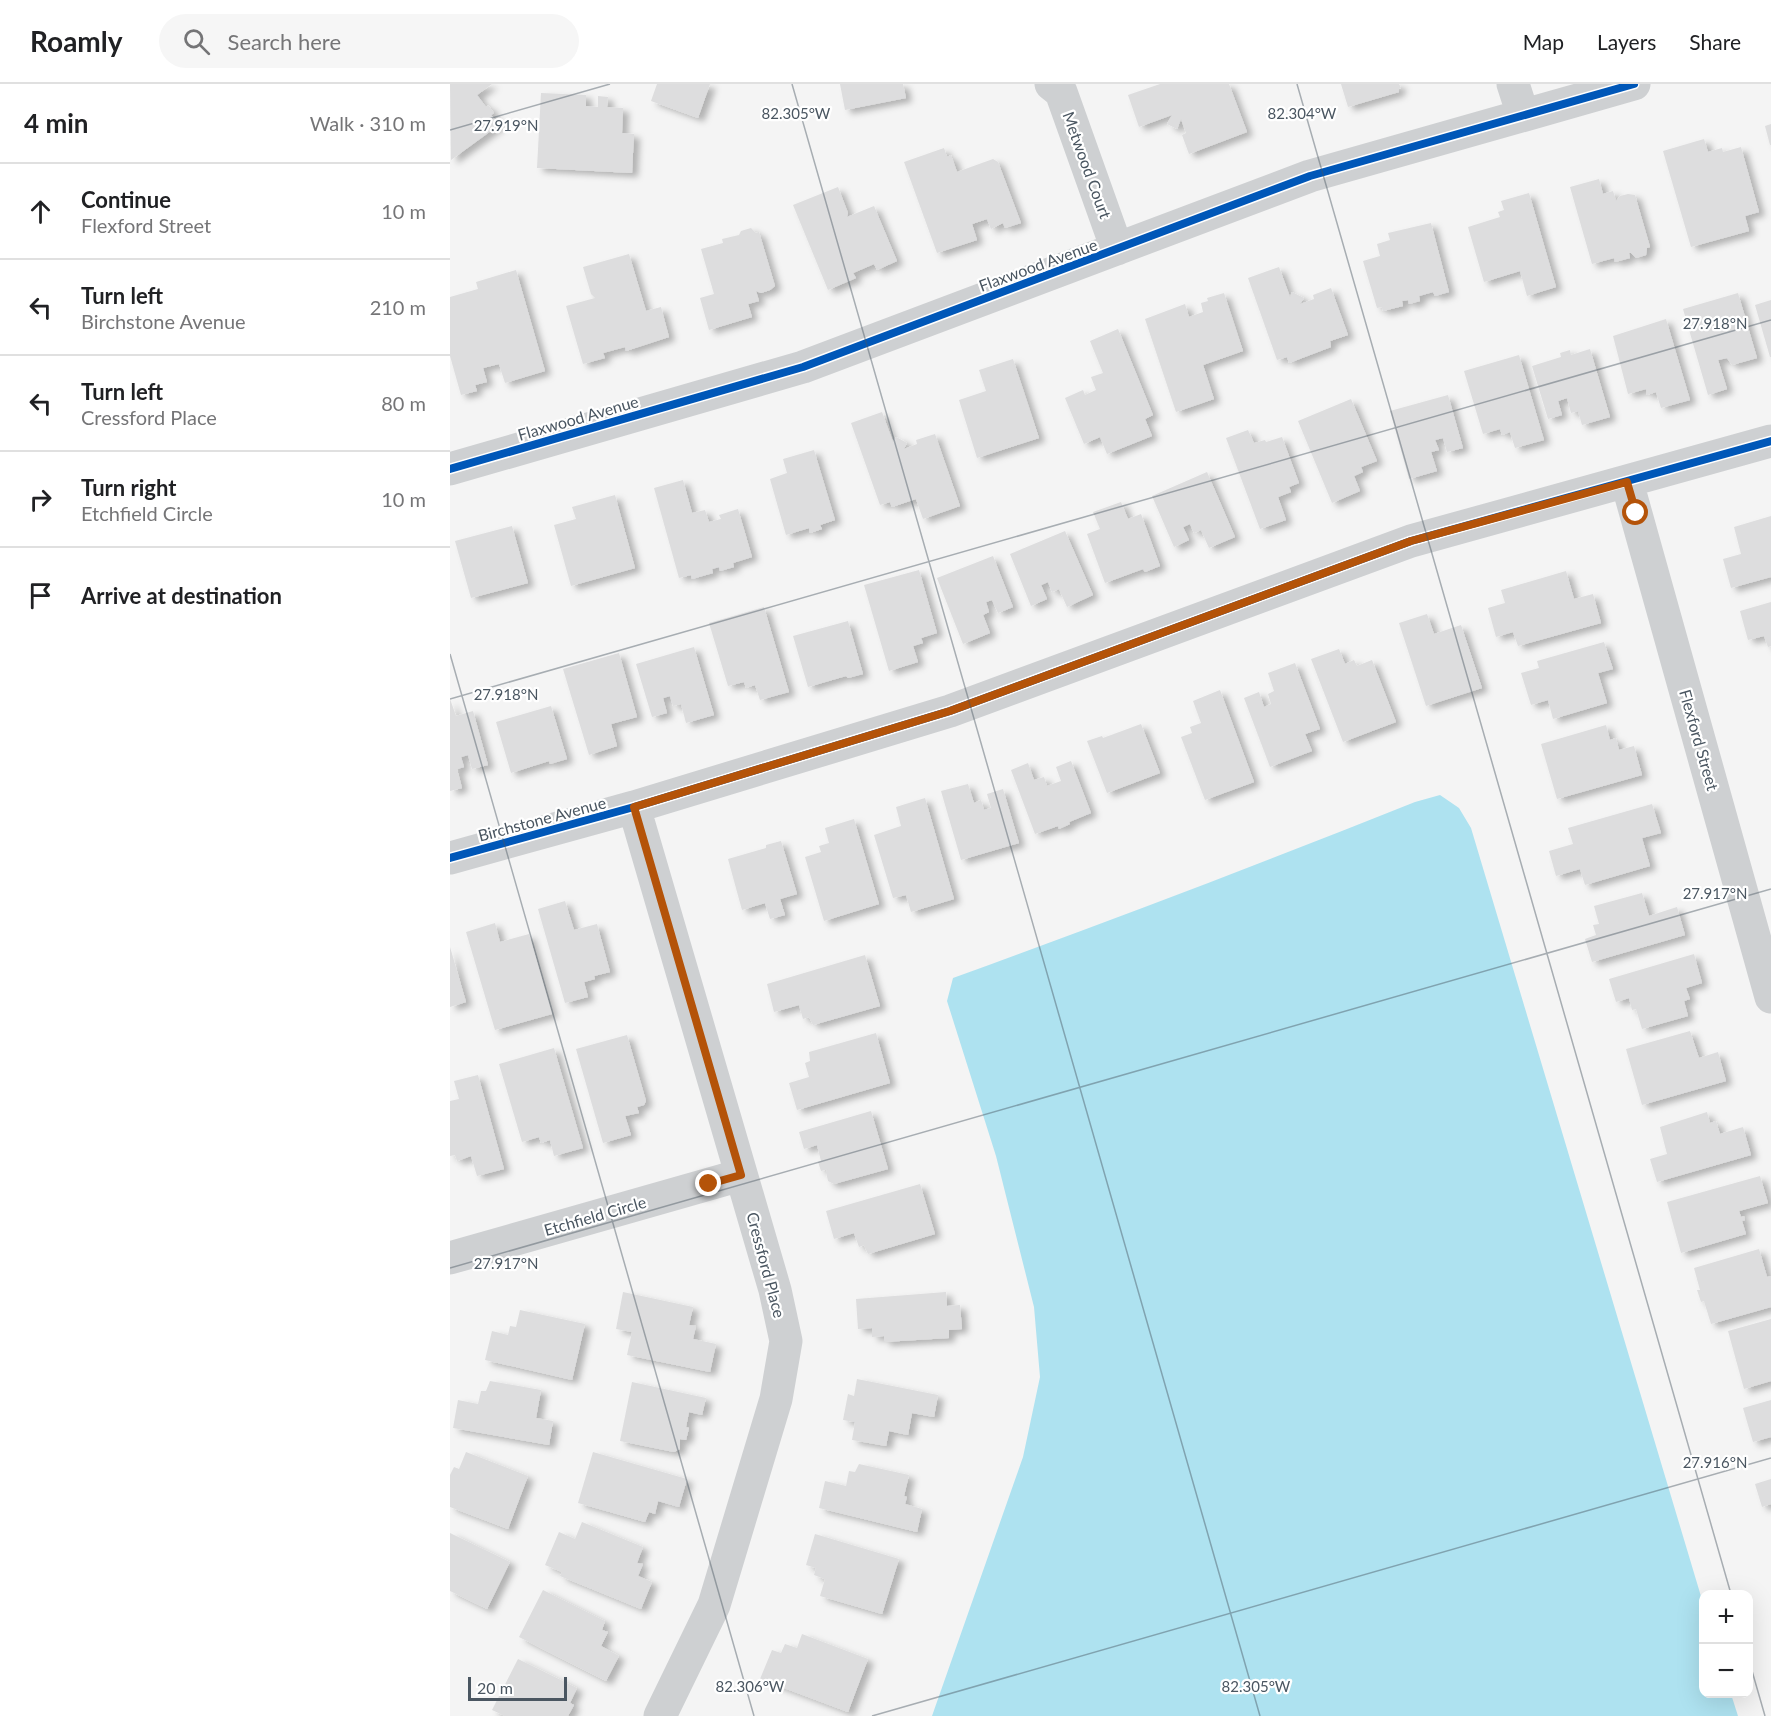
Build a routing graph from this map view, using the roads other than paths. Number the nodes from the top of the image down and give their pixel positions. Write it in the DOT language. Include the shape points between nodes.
graph roads {
  1 [pos="1051,84"];
  2 [pos="1513,84"];
  3 [pos="1634,84"];
  4 [pos="1522,115"];
  5 [pos="1117,249"];
  6 [pos="1771,441"];
  7 [pos="450,469"];
  8 [pos="1627,482"];
  9 [pos="634,807"];
  10 [pos="450,858"];
  11 [pos="1771,997"];
  12 [pos="741,1175"];
  13 [pos="450,1258"];
  14 [pos="660,1716"];
  1 -- 5 [label="street, Metwood Court" via="1061,92"];
  2 -- 4 [label="street"];
  3 -- 4 [label="street, Flaxwood Avenue"];
  4 -- 5 [label="street, Flaxwood Avenue" via="1310,176"];
  5 -- 7 [label="street, Flaxwood Avenue" via="803,367"];
  6 -- 8 [label="street, Birchstone Avenue"];
  8 -- 9 [label="street, Birchstone Avenue" via="1411,541 950,711"];
  8 -- 11 [label="street, Flexford Street"];
  9 -- 10 [label="street, Birchstone Avenue"];
  9 -- 12 [label="street, Cressford Place"];
  12 -- 13 [label="street, Etchfield Circle"];
  12 -- 14 [label="street, Cressford Place" via="786,1341 776,1399 714,1605"];
}
